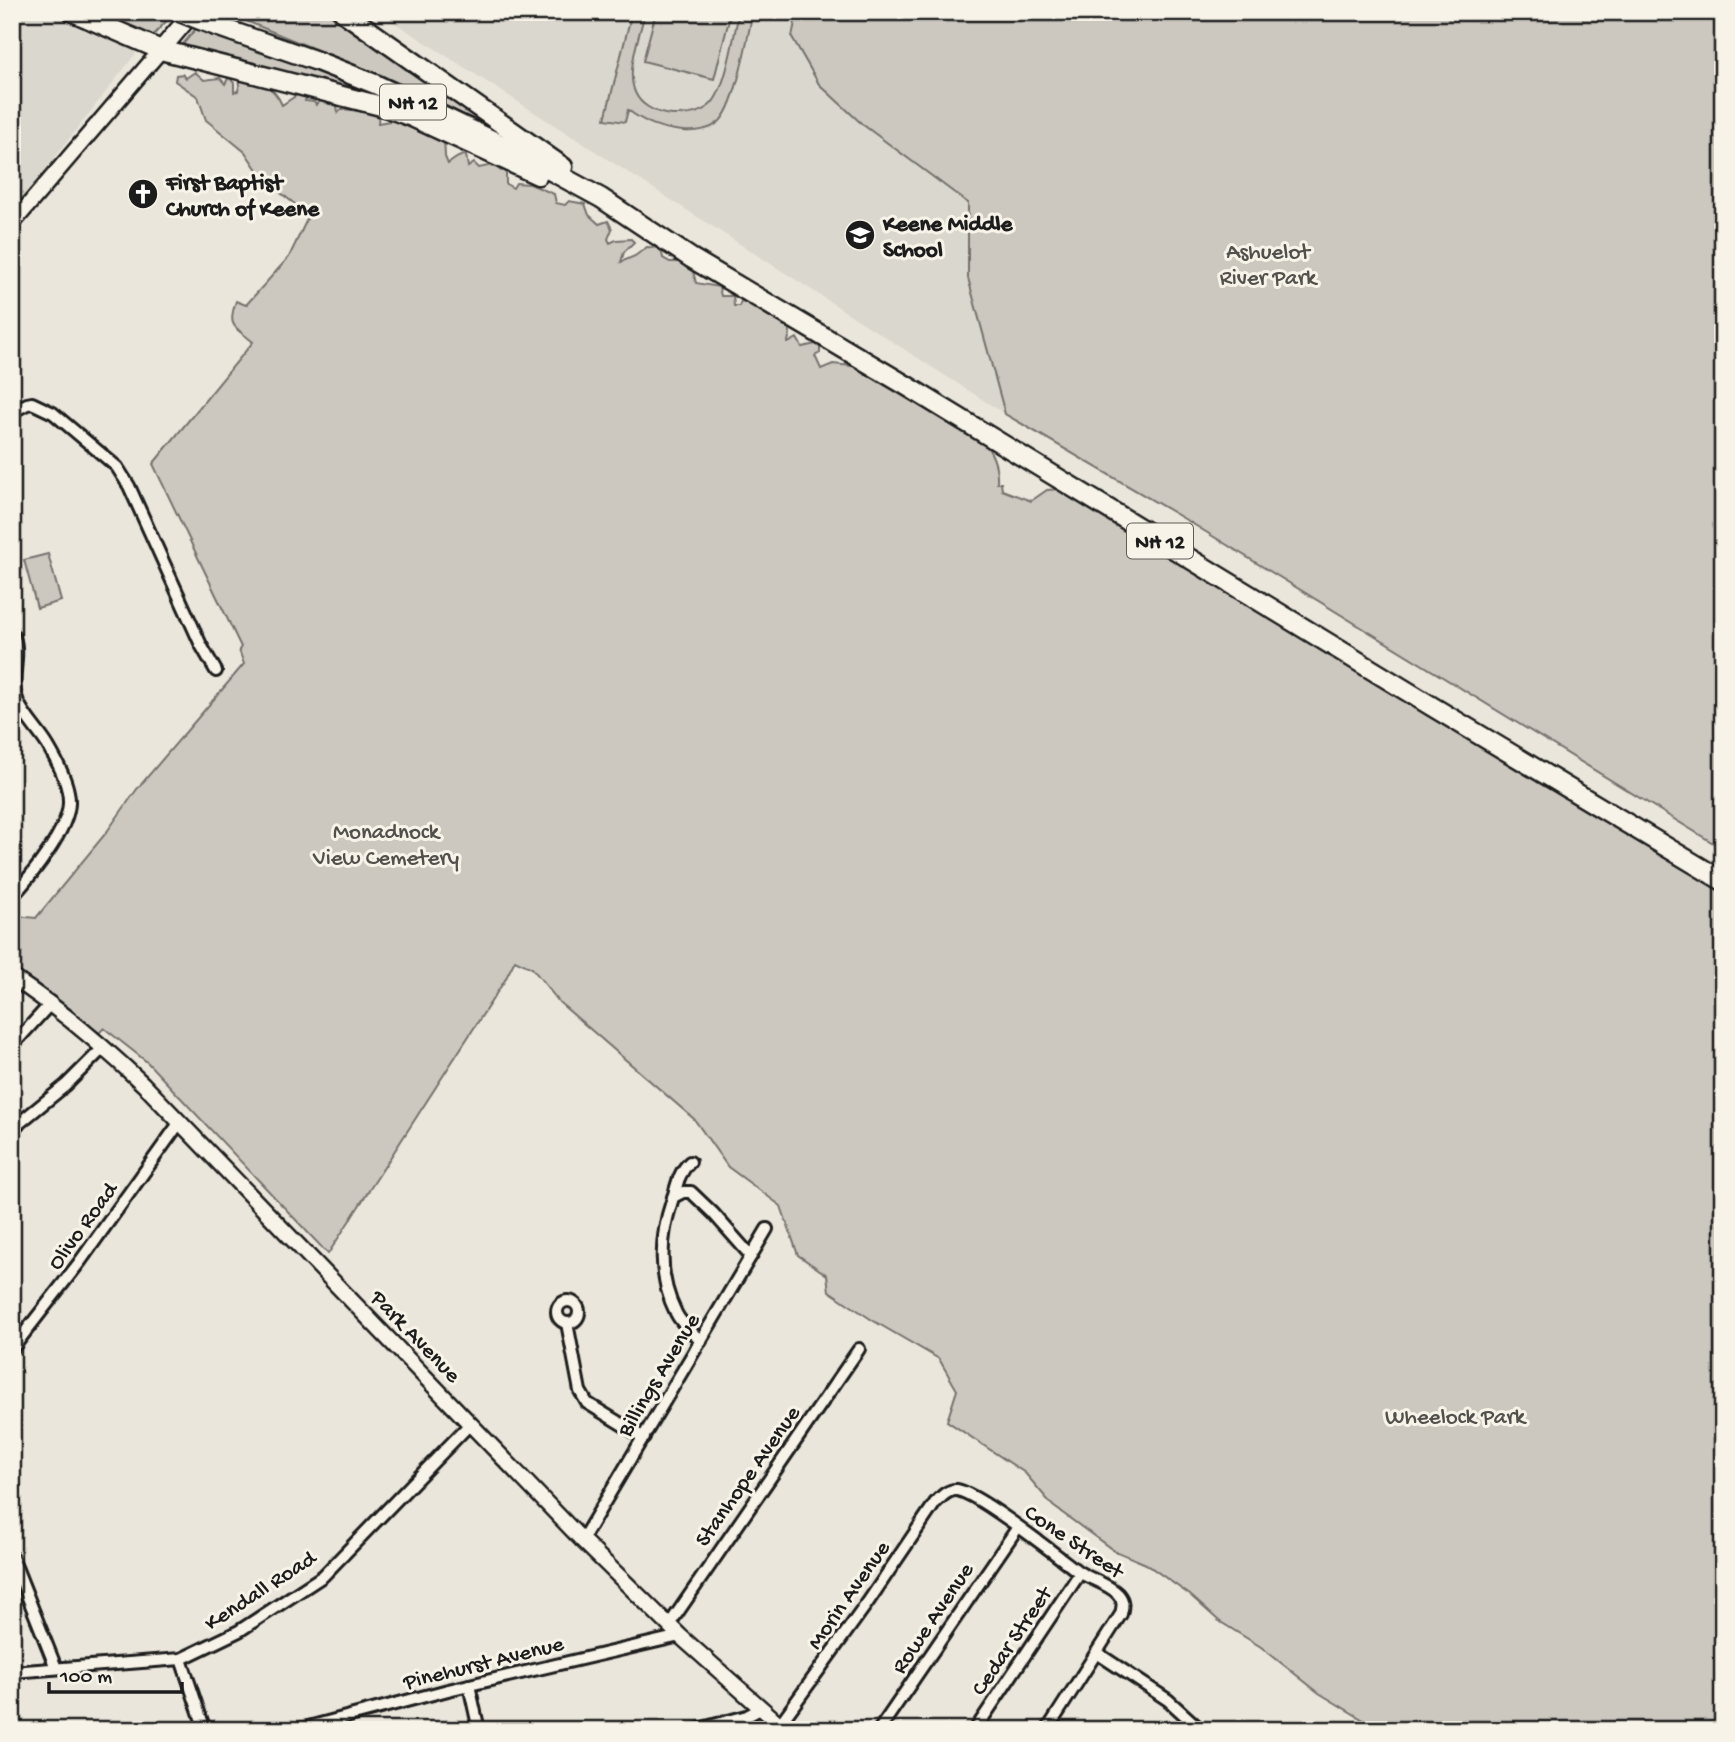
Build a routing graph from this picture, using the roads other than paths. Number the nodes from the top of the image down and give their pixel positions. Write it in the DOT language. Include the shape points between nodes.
graph roads {
  1 [pos="74,12"];
  2 [pos="180,12"];
  3 [pos="193,12"];
  4 [pos="343,12"];
  5 [pos="161,50"];
  6 [pos="601,198"];
  7 [pos="12,224"];
  8 [pos="12,412"];
  9 [pos="12,633"];
  10 [pos="216,671"];
  11 [pos="1723,881"];
  12 [pos="12,897"];
  13 [pos="12,977"];
  14 [pos="51,1003"];
  15 [pos="12,1046"];
  16 [pos="104,1047"];
  17 [pos="180,1122"];
  18 [pos="12,1129"];
  19 [pos="690,1162"];
  20 [pos="673,1197"];
  21 [pos="767,1230"];
  22 [pos="751,1256"];
  23 [pos="567,1323"];
  24 [pos="701,1341"];
  25 [pos="12,1349"];
  26 [pos="859,1349"];
  27 [pos="471,1423"];
  28 [pos="644,1437"];
  29 [pos="949,1491"];
  30 [pos="1018,1527"];
  31 [pos="582,1540"];
  32 [pos="12,1557"];
  33 [pos="1080,1573"];
  34 [pos="669,1625"];
  35 [pos="680,1636"];
  36 [pos="1097,1653"];
  37 [pos="181,1659"];
  38 [pos="56,1668"];
  39 [pos="12,1672"];
  40 [pos="469,1685"];
  41 [pos="762,1708"];
  42 [pos="783,1727"];
  43 [pos="205,1730"];
  44 [pos="297,1730"];
  45 [pos="479,1730"];
  46 [pos="695,1730"];
  47 [pos="879,1730"];
  48 [pos="975,1730"];
  49 [pos="1046,1730"];
  50 [pos="1201,1730"];
  1 -- 5 [label="highway"];
  2 -- 6 [label="highway, NH 12, bridge" via="375,84 488,137"];
  3 -- 5 [label="main road"];
  4 -- 6 [label="highway"];
  5 -- 6 [label="highway" via="385,107"];
  5 -- 7 [label="street"];
  6 -- 11 [label="highway, NH 12" via="691,258"];
  8 -- 10 [label="street" via="27,404 41,407 117,467"];
  9 -- 12 [label="street" via="18,703 48,746 70,803 50,850"];
  13 -- 14 [label="street, Park Avenue"];
  14 -- 15 [label="street"];
  14 -- 16 [label="street, Park Avenue"];
  16 -- 17 [label="street, Park Avenue"];
  16 -- 18 [label="street"];
  17 -- 25 [label="street, Olivo Road"];
  17 -- 27 [label="street, Park Avenue"];
  19 -- 20 [label="street"];
  20 -- 22 [label="street" via="691,1192"];
  20 -- 24 [label="street" via="663,1233 664,1272 676,1314"];
  21 -- 22 [label="street, Billings Avenue"];
  22 -- 24 [label="street, Billings Avenue"];
  23 -- 28 [label="street" via="580,1391 587,1403"];
  24 -- 28 [label="street, Billings Avenue"];
  26 -- 34 [label="street, Stanhope Avenue"];
  27 -- 31 [label="street, Park Avenue"];
  27 -- 37 [label="street, Kendall Road" via="323,1576 239,1631"];
  28 -- 31 [label="street, Billings Avenue"];
  29 -- 30 [label="street, Cone Street" via="967,1494"];
  29 -- 42 [label="street, Morin Avenue" via="935,1503"];
  30 -- 33 [label="street, Cone Street"];
  30 -- 47 [label="street, Rowe Avenue"];
  31 -- 34 [label="street, Park Avenue"];
  32 -- 38 [label="street"];
  33 -- 36 [label="street, Cone Street" via="1116,1592 1124,1606"];
  33 -- 48 [label="street, Cedar Street"];
  34 -- 35 [label="street, Park Avenue"];
  35 -- 40 [label="street, Pinehurst Avenue"];
  35 -- 41 [label="street, Park Avenue"];
  36 -- 49 [label="street"];
  36 -- 50 [label="street" via="1160,1693"];
  37 -- 38 [label="street, Kendall Road"];
  37 -- 43 [label="street"];
  38 -- 39 [label="street, Kendall Road"];
  40 -- 44 [label="street, Pinehurst Avenue"];
  40 -- 45 [label="street"];
  41 -- 42 [label="street, Park Avenue"];
  41 -- 46 [label="street"];
}
